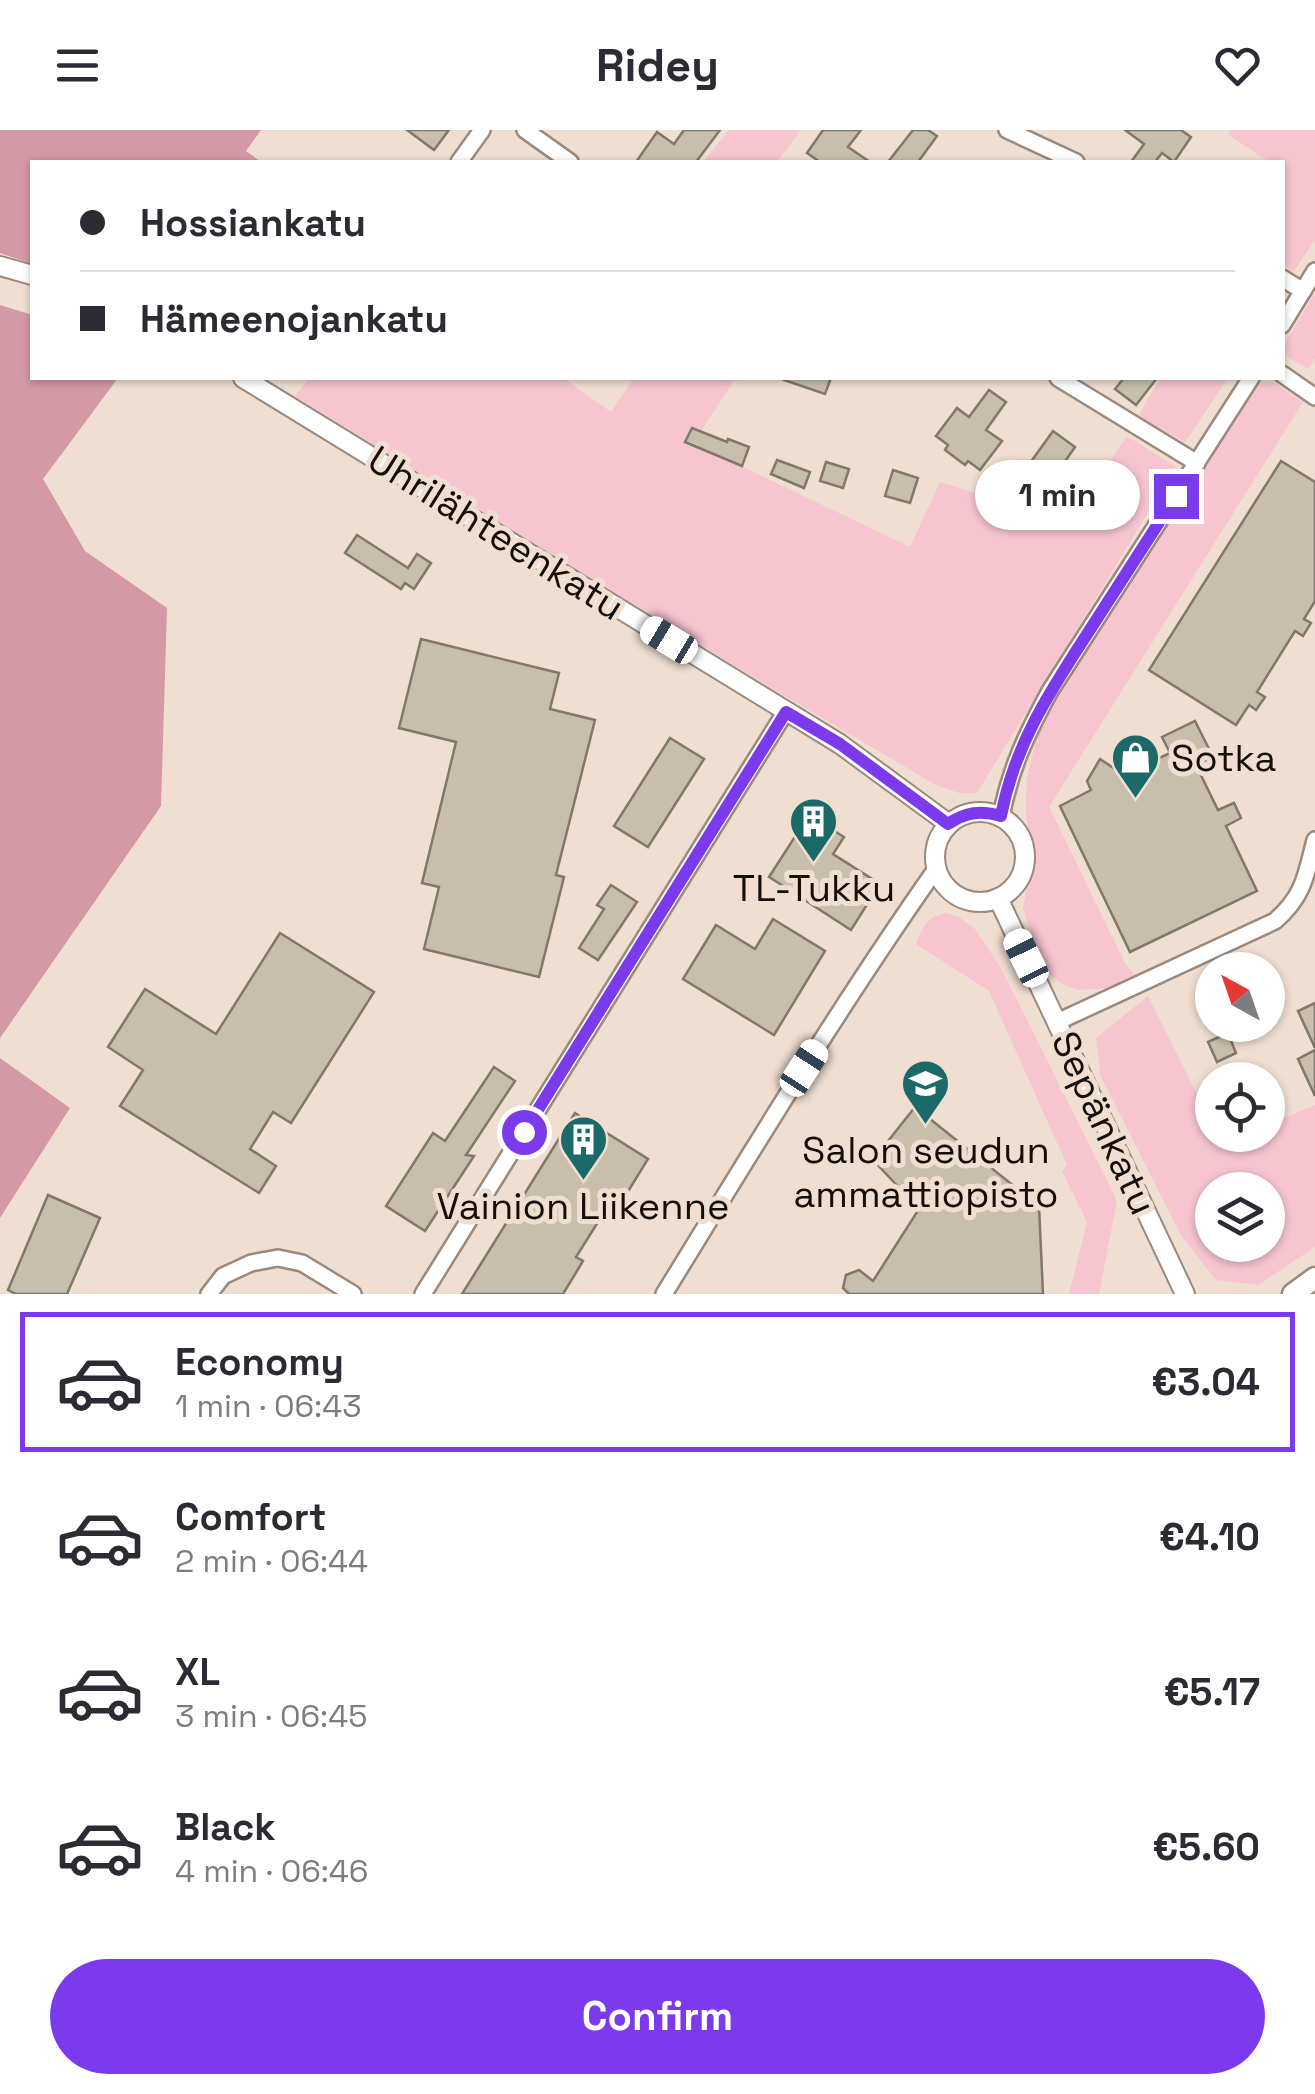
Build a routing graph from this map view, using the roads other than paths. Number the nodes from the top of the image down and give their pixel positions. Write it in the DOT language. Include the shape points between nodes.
graph roads {
  1 [pos="482,130"];
  2 [pos="525,130"];
  3 [pos="1007,130"];
  4 [pos="460,160"];
  5 [pos="567,160"];
  6 [pos="1072,160"];
  7 [pos="0,266"];
  8 [pos="1315,271"];
  9 [pos="30,274"];
  10 [pos="1285,280"];
  11 [pos="1303,291"];
  12 [pos="1285,320"];
  13 [pos="1285,376"];
  14 [pos="246,380"];
  15 [pos="1061,380"];
  16 [pos="1250,380"];
  17 [pos="1315,397"];
  18 [pos="1197,463"];
  19 [pos="786,712"];
  20 [pos="1001,816"];
  21 [pos="948,824"];
  22 [pos="1315,840"];
  23 [pos="936,870"];
  24 [pos="998,898"];
  25 [pos="1056,1022"];
  26 [pos="1315,1278"];
  27 [pos="209,1294"];
  28 [pos="353,1294"];
  29 [pos="423,1294"];
  30 [pos="664,1294"];
  31 [pos="1184,1294"];
  32 [pos="1293,1294"];
  1 -- 4 [label="street"];
  2 -- 5 [label="street"];
  3 -- 6 [label="street"];
  7 -- 9 [label="street"];
  8 -- 11 [label="street"];
  10 -- 11 [label="street"];
  11 -- 12 [label="street"];
  13 -- 17 [label="street"];
  14 -- 19 [label="street, Uhrilähteenkatu"];
  15 -- 18 [label="street"];
  16 -- 18 [label="street"];
  18 -- 20 [label="street" via="1050,691 1025,738"];
  19 -- 21 [label="street, Uhrilähteenkatu"];
  19 -- 29 [label="street"];
  20 -- 21 [label="street" via="974,812"];
  20 -- 24 [label="street" via="1025,851 1019,879"];
  21 -- 23 [label="street" via="936,845"];
  22 -- 25 [label="street" via="1300,893 1275,921"];
  23 -- 24 [label="street" via="954,894 984,902"];
  23 -- 30 [label="street"];
  24 -- 25 [label="street, Sepänkatu"];
  25 -- 31 [label="street, Sepänkatu"];
  26 -- 32 [label="main road"];
  27 -- 28 [label="street" via="223,1276 278,1258 302,1263"];
}
